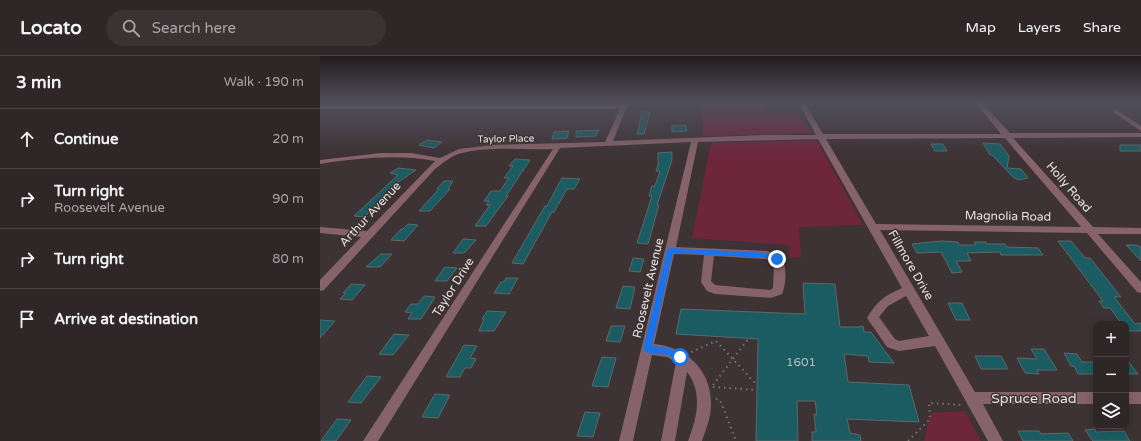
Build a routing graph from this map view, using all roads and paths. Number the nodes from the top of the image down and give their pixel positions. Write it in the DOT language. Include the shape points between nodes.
graph roads {
  1 [pos="618,120"];
  2 [pos="812,120"];
  3 [pos="994,120"];
  4 [pos="1128,120"];
  5 [pos="1141,129"];
  6 [pos="1141,135"];
  7 [pos="822,136"];
  8 [pos="1008,136"];
  9 [pos="696,140"];
  10 [pos="608,144"];
  11 [pos="558,146"];
  12 [pos="440,160"];
  13 [pos="320,162"];
  14 [pos="874,227"];
  15 [pos="320,230"];
  16 [pos="1091,231"];
  17 [pos="1141,231"];
  18 [pos="370,234"];
  19 [pos="670,250"];
  20 [pos="709,252"];
  21 [pos="320,287"];
  22 [pos="1141,289"];
  23 [pos="910,290"];
  24 [pos="749,338"];
  25 [pos="939,340"];
  26 [pos="647,349"];
  27 [pos="685,356"];
  28 [pos="733,359"];
  29 [pos="757,385"];
  30 [pos="757,390"];
  31 [pos="1093,398"];
  32 [pos="1129,398"];
  33 [pos="1141,398"];
  34 [pos="716,399"];
  35 [pos="969,401"];
  36 [pos="370,441"];
  37 [pos="626,441"];
  38 [pos="668,441"];
  39 [pos="695,441"];
  40 [pos="736,441"];
  41 [pos="908,441"];
  42 [pos="996,441"];
  1 -- 10 [label="street"];
  2 -- 7 [label="street, Fillmore Drive"];
  3 -- 8 [label="street, Holly Road"];
  4 -- 5 [label="street"];
  6 -- 8 [label="street, Taylor Place"];
  7 -- 8 [label="street, Taylor Place"];
  7 -- 9 [label="street, Taylor Place"];
  7 -- 14 [label="street, Fillmore Drive"];
  8 -- 16 [label="street, Holly Road"];
  9 -- 10 [label="street, Taylor Place"];
  9 -- 19 [label="street, Roosevelt Avenue"];
  10 -- 11 [label="street, Taylor Place"];
  11 -- 12 [label="street, Taylor Place" via="477,148 459,151"];
  11 -- 36 [label="street, Taylor Drive"];
  12 -- 13 [label="street" via="412,155 338,158"];
  12 -- 18 [label="street, Arthur Avenue"];
  14 -- 16 [label="street, Magnolia Road"];
  14 -- 23 [label="street, Fillmore Drive"];
  15 -- 18 [label="street"];
  16 -- 17 [label="street, Magnolia Road"];
  16 -- 22 [label="street, Holly Road"];
  18 -- 21 [label="street, Arthur Avenue"];
  19 -- 20 [label="street"];
  19 -- 26 [label="street, Roosevelt Avenue"];
  20 -- 20 [label="street" via="777,259 778,291 771,294 711,288 706,282"];
  23 -- 25 [label="street, Fillmore Drive"];
  23 -- 25 [label="street" via="878,306 873,318 891,343 899,346"];
  24 -- 28 [label="path"];
  25 -- 35 [label="street, Fillmore Drive"];
  26 -- 27 [label="street"];
  26 -- 37 [label="street, Roosevelt Avenue"];
  27 -- 28 [label="path" via="716,341"];
  27 -- 38 [label="street"];
  27 -- 39 [label="street" via="700,382 704,399 702,423"];
  28 -- 29 [label="path"];
  28 -- 30 [label="path" via="713,386"];
  31 -- 35 [label="street, Spruce Road"];
  32 -- 33 [label="street"];
  34 -- 40 [label="path" via="720,400"];
  35 -- 41 [label="path" via="930,403 930,419"];
  35 -- 42 [label="street, Fillmore Drive"];
}
